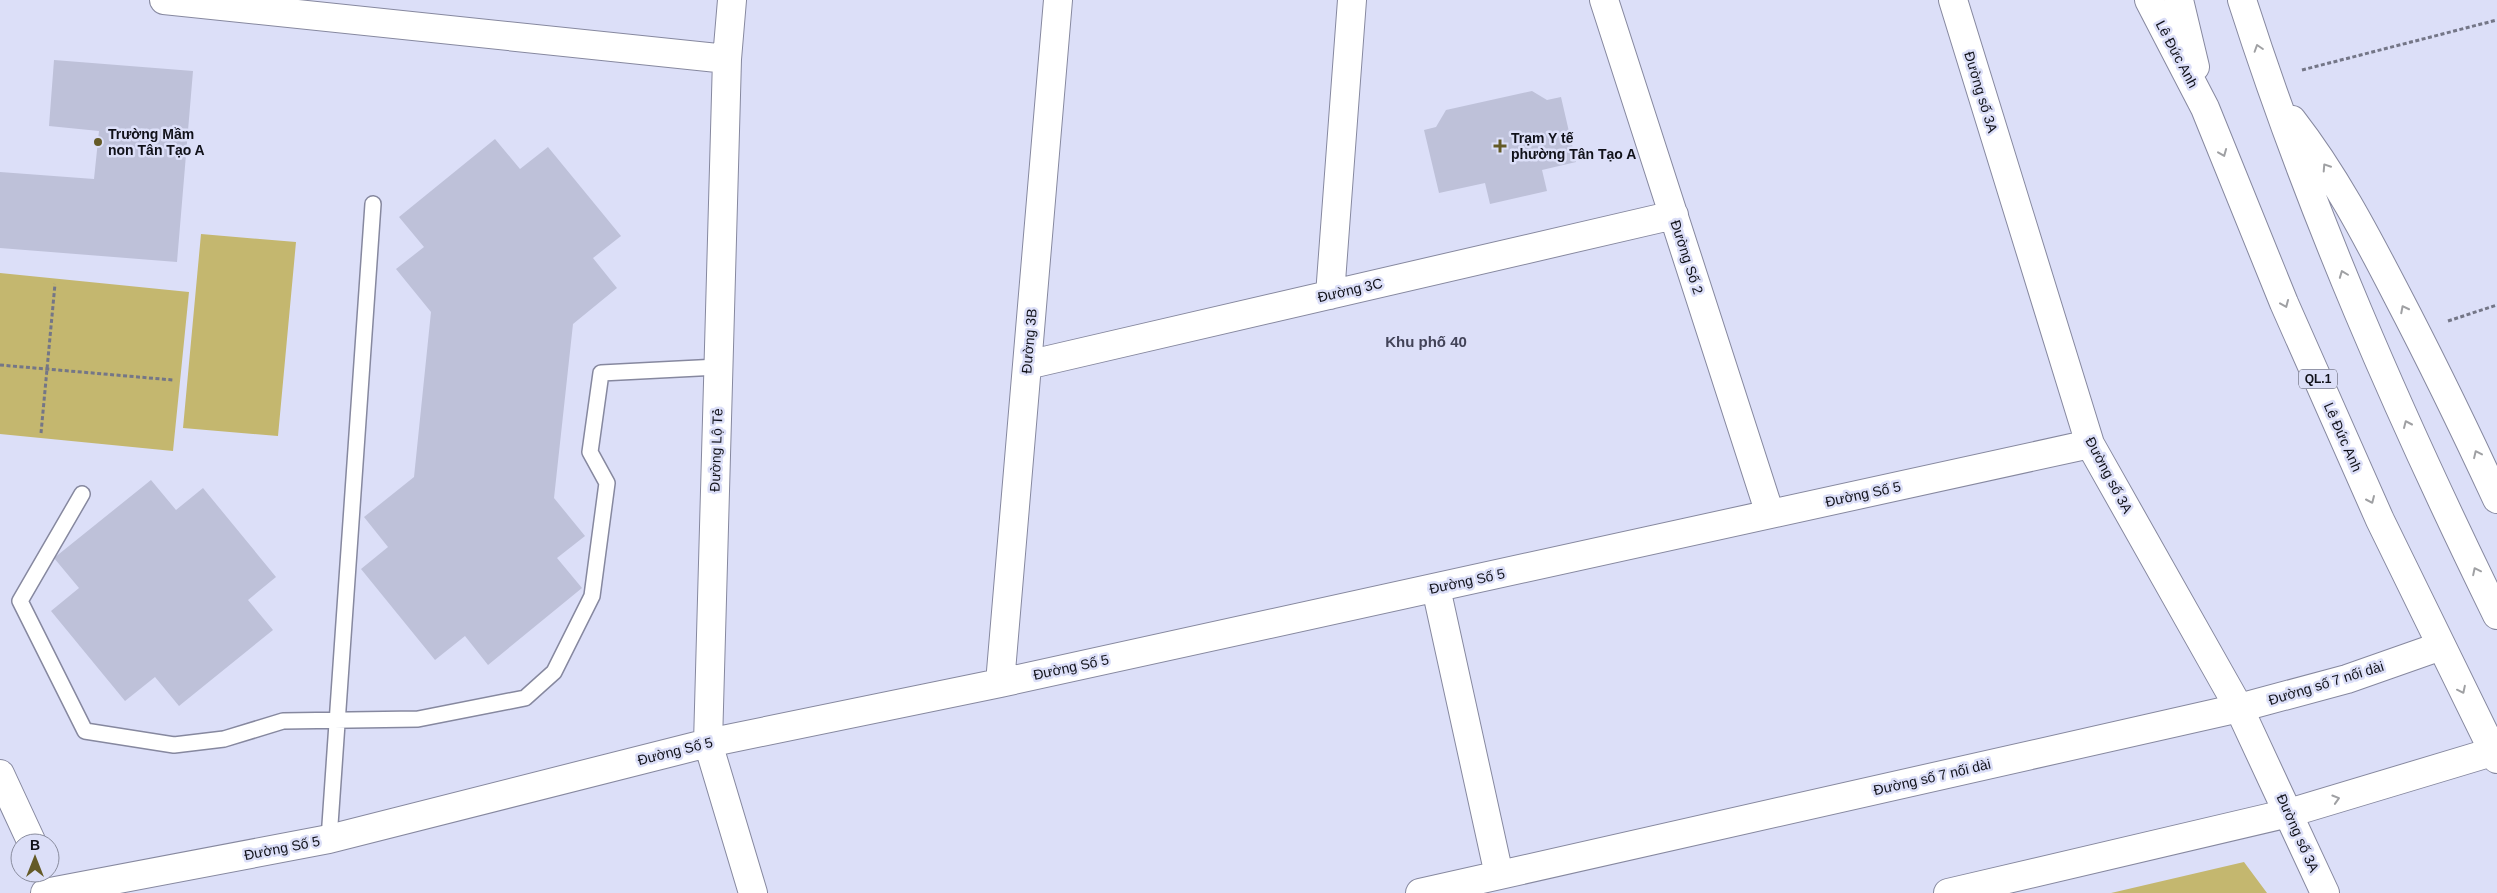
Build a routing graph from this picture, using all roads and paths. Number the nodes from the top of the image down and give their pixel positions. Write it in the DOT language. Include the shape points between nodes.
graph roads {
  1 [pos="164,0"];
  2 [pos="732,0"];
  3 [pos="1058,0"];
  4 [pos="1352,0"];
  5 [pos="1604,0"];
  6 [pos="1953,0"];
  7 [pos="2149,0"];
  8 [pos="2179,0"];
  9 [pos="2242,0"];
  10 [pos="2497,20"];
  11 [pos="727,59"];
  12 [pos="2270,87"];
  13 [pos="2205,108"];
  14 [pos="373,204"];
  15 [pos="1674,215"];
  16 [pos="55,284"];
  17 [pos="1330,295"];
  18 [pos="2497,305"];
  19 [pos="2416,331"];
  20 [pos="0,365"];
  21 [pos="1026,365"];
  22 [pos="718,367"];
  23 [pos="47,369"];
  24 [pos="174,380"];
  25 [pos="41,433"];
  26 [pos="2090,444"];
  27 [pos="82,494"];
  28 [pos="2497,498"];
  29 [pos="1770,514"];
  30 [pos="1436,588"];
  31 [pos="2497,615"];
  32 [pos="2441,646"];
  33 [pos="1000,683"];
  34 [pos="2239,708"];
  35 [pos="337,719"];
  36 [pos="708,743"];
  37 [pos="2495,755"];
  38 [pos="0,774"];
  39 [pos="2289,813"];
  40 [pos="27,833"];
  41 [pos="329,839"];
  42 [pos="1499,875"];
  43 [pos="50,888"];
  44 [pos="753,893"];
  45 [pos="1420,893"];
  46 [pos="1948,893"];
  47 [pos="2325,893"];
  1 -- 11 [label="main road"];
  2 -- 11 [label="main road, Đường Lộ Tẻ"];
  3 -- 21 [label="main road, Đường 3B"];
  4 -- 17 [label="main road"];
  5 -- 15 [label="main road, Đường Số 2"];
  6 -- 26 [label="main road, Đường số 3A"];
  7 -- 13 [label="main road, Lê Đức Anh / QL.1"];
  8 -- 13 [label="main road, Lê Đức Anh / QL.1"];
  12 -- 9 [label="main road, one-way"];
  10 -- 12 [label="path"];
  11 -- 22 [label="main road, Đường Lộ Tẻ"];
  19 -- 12 [label="main road, one-way" via="2349,202"];
  31 -- 12 [label="main road, one-way" via="2440,498 2358,314"];
  13 -- 32 [label="main road, Lê Đức Anh / QL.1, one-way" via="2288,312 2380,520"];
  14 -- 35 [label="lane"];
  15 -- 17 [label="main road, Đường 3C"];
  15 -- 29 [label="main road, Đường Số 2"];
  16 -- 23 [label="path"];
  17 -- 21 [label="main road, Đường 3C"];
  18 -- 19 [label="path"];
  28 -- 19 [label="main road, one-way"];
  20 -- 23 [label="path"];
  21 -- 33 [label="main road, Đường 3B"];
  22 -- 35 [label="lane" via="601,373 590,452 607,483 592,596 554,672 525,698 418,719"];
  22 -- 36 [label="main road, Đường Lộ Tẻ"];
  23 -- 24 [label="path"];
  23 -- 25 [label="path"];
  26 -- 29 [label="main road, Đường Số 5"];
  26 -- 34 [label="main road, Đường số 3A"];
  27 -- 35 [label="lane" via="20,601 85,731 174,745 224,739 283,721"];
  29 -- 30 [label="main road, Đường Số 5"];
  30 -- 33 [label="main road, Đường Số 5"];
  30 -- 42 [label="main road"];
  32 -- 34 [label="main road, Đường số 7 nối dài" via="2346,679"];
  32 -- 37 [label="main road, Lê Đức Anh / QL.1, one-way"];
  33 -- 36 [label="main road, Đường Số 5"];
  34 -- 39 [label="main road, Đường số 3A"];
  34 -- 42 [label="main road, Đường số 7 nối dài"];
  35 -- 41 [label="lane"];
  36 -- 41 [label="main road, Đường Số 5"];
  36 -- 44 [label="main road, Đường Lộ Tẻ"];
  39 -- 37 [label="main road, one-way"];
  38 -- 40 [label="main road"];
  39 -- 46 [label="main road"];
  39 -- 47 [label="main road, Đường số 3A"];
  41 -- 43 [label="main road, Đường Số 5"];
  42 -- 45 [label="main road, Đường số 7 nối dài"];
}
